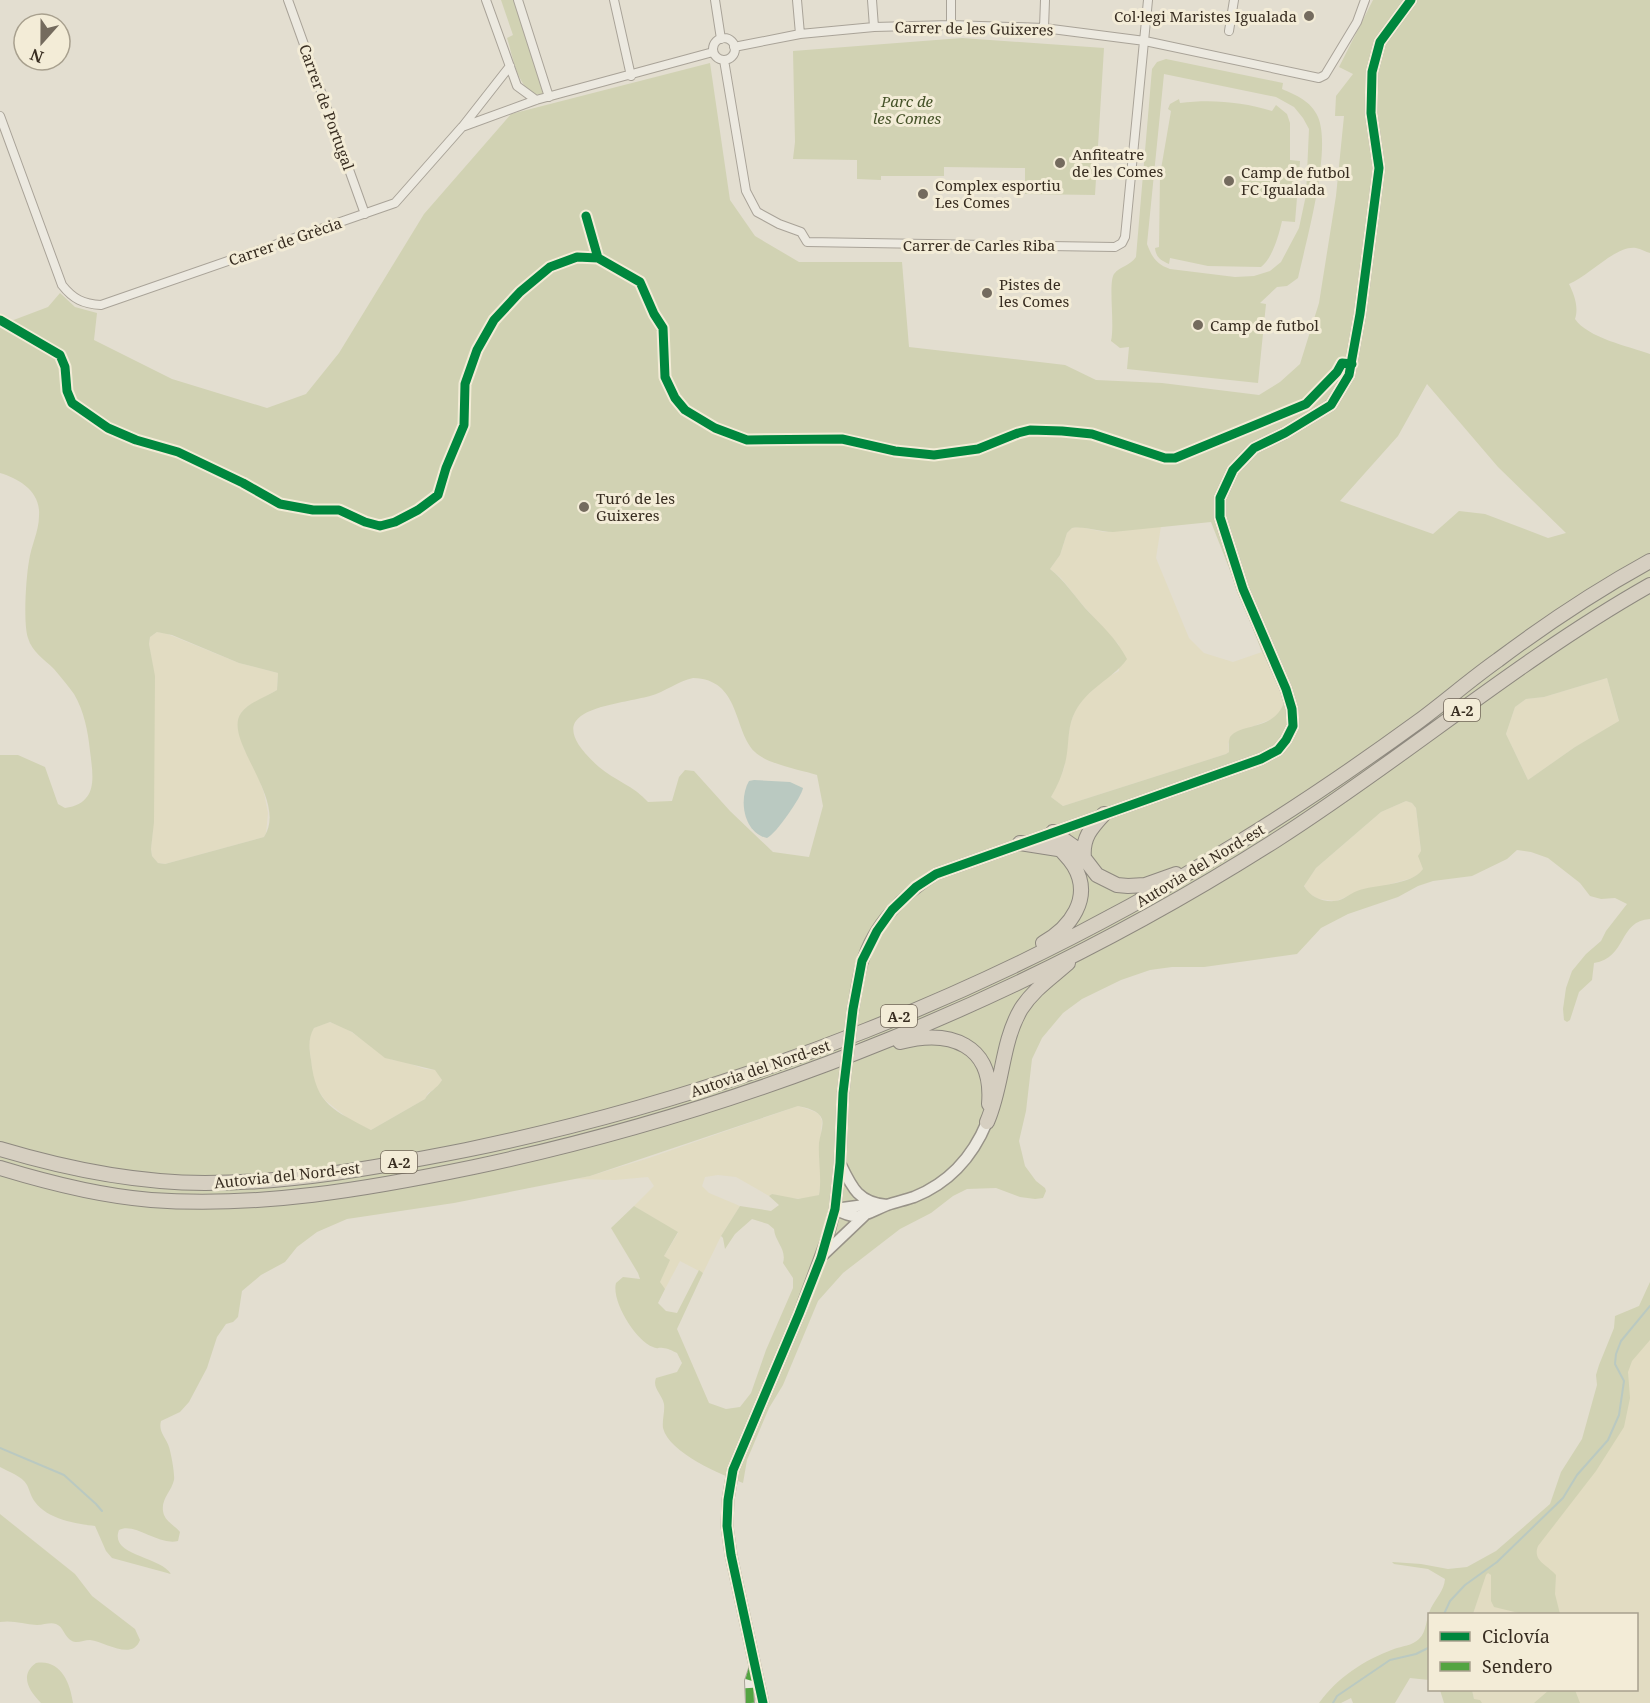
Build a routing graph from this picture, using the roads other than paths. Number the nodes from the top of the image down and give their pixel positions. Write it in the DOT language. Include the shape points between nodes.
graph roads {
  1 [pos="288,0"];
  2 [pos="486,0"];
  3 [pos="518,0"];
  4 [pos="614,0"];
  5 [pos="715,0"];
  6 [pos="797,0"];
  7 [pos="872,0"];
  8 [pos="951,0"];
  9 [pos="1045,0"];
  10 [pos="1148,0"];
  11 [pos="1234,0"];
  12 [pos="1365,0"];
  13 [pos="1411,0"];
  14 [pos="951,25"];
  15 [pos="874,27"];
  16 [pos="1044,28"];
  17 [pos="1229,31"];
  18 [pos="800,34"];
  19 [pos="721,39"];
  20 [pos="1145,41"];
  21 [pos="734,47"];
  22 [pos="713,52"];
  23 [pos="724,60"];
  24 [pos="510,66"];
  25 [pos="631,75"];
  26 [pos="549,97"];
  27 [pos="536,100"];
  28 [pos="0,116"];
  29 [pos="462,127"];
  30 [pos="365,214"];
  31 [pos="1650,561"];
  32 [pos="1650,585"];
  33 [pos="1104,814"];
  34 [pos="1053,831"];
  35 [pos="1020,843"];
  36 [pos="1058,849"];
  37 [pos="1084,858"];
  38 [pos="1192,871"];
  39 [pos="1083,950"];
  40 [pos="1008,970"];
  41 [pos="874,1046"];
  42 [pos="987,1122"];
  43 [pos="0,1149"];
  44 [pos="840,1163"];
  45 [pos="0,1168"];
  46 [pos="873,1204"];
  47 [pos="887,1205"];
  48 [pos="835,1209"];
  49 [pos="865,1216"];
  50 [pos="820,1258"];
  51 [pos="754,1666"];
  52 [pos="750,1703"];
  53 [pos="763,1703"];
  1 -- 30 [label="street, Carrer de Portugal"];
  2 -- 24 [label="street"];
  3 -- 26 [label="street"];
  4 -- 25 [label="street"];
  5 -- 19 [label="street"];
  6 -- 18 [label="street"];
  7 -- 15 [label="street"];
  8 -- 14 [label="street"];
  9 -- 16 [label="street"];
  10 -- 20 [label="street, Carrer de Carles Riba"];
  11 -- 17 [label="street"];
  12 -- 20 [label="street, Carrer de les Guixeres" via="1352,31 1325,75 1319,78"];
  13 -- 33 [label="street" via="1380,42 1372,72 1371,113 1379,168 1349,375 1331,405 1254,448 1233,470 1220,498 1220,516 1243,589 1286,689 1293,726 1278,750 1261,759"];
  14 -- 15 [label="street, Carrer de les Guixeres"];
  14 -- 16 [label="street, Carrer de les Guixeres"];
  15 -- 18 [label="street, Carrer de les Guixeres"];
  16 -- 20 [label="street, Carrer de les Guixeres"];
  18 -- 21 [label="street, Carrer de les Guixeres"];
  19 -- 21 [label="street" via="730,40"];
  19 -- 22 [label="street" via="715,43"];
  20 -- 23 [label="street, Carrer de Carles Riba" via="1125,237 1120,246 1111,247 807,242 801,232 757,212 746,191"];
  21 -- 23 [label="street" via="732,56"];
  22 -- 23 [label="street"];
  22 -- 25 [label="street"];
  24 -- 27 [label="street" via="517,87"];
  24 -- 29 [label="street, Carrer de Grècia"];
  25 -- 26 [label="street"];
  26 -- 27 [label="street"];
  27 -- 29 [label="street, Carrer de Grècia"];
  28 -- 30 [label="street, Carrer de Grècia" via="62,285 70,296 87,304 101,305"];
  29 -- 30 [label="street, Carrer de Grècia" via="394,203"];
  31 -- 38 [label="highway, Autovia del Nord-est / A-2" via="1575,606 1336,779"];
  32 -- 39 [label="highway, Autovia del Nord-est / A-2" via="1573,632 1277,839"];
  33 -- 34 [label="street"];
  33 -- 37 [label="highway" via="1086,835"];
  34 -- 35 [label="street"];
  34 -- 36 [label="highway"];
  34 -- 37 [label="highway"];
  35 -- 36 [label="highway"];
  35 -- 44 [label="street, bridge" via="936,874 892,910 877,931 862,961 853,1009"];
  36 -- 40 [label="highway" via="1072,863 1080,881 1076,912 1057,935 1026,953"];
  37 -- 38 [label="highway" via="1106,881 1128,886"];
  38 -- 40 [label="highway, Autovia del Nord-est / A-2"];
  39 -- 41 [label="highway, Autovia del Nord-est / A-2" via="964,1008"];
  39 -- 42 [label="highway" via="1044,983 1022,1009 1011,1032"];
  40 -- 43 [label="highway, Autovia del Nord-est / A-2" via="820,1048 711,1087 523,1138 389,1164 286,1179 203,1183 106,1175"];
  41 -- 42 [label="highway" via="931,1036 966,1046 981,1062 988,1078"];
  41 -- 45 [label="highway, Autovia del Nord-est / A-2" via="656,1122 595,1139 434,1175 320,1194 206,1202 148,1200 89,1191"];
  42 -- 47 [label="street" via="976,1145 952,1174 928,1190"];
  44 -- 46 [label="street" via="850,1185"];
  44 -- 48 [label="street"];
  46 -- 47 [label="street"];
  46 -- 48 [label="street"];
  47 -- 49 [label="street"];
  48 -- 49 [label="street" via="852,1217"];
  48 -- 50 [label="street"];
  49 -- 50 [label="street"];
  50 -- 51 [label="street" via="734,1470 728,1500 731,1555"];
  51 -- 52 [label="street" via="749,1681"];
  51 -- 53 [label="street"];
}
